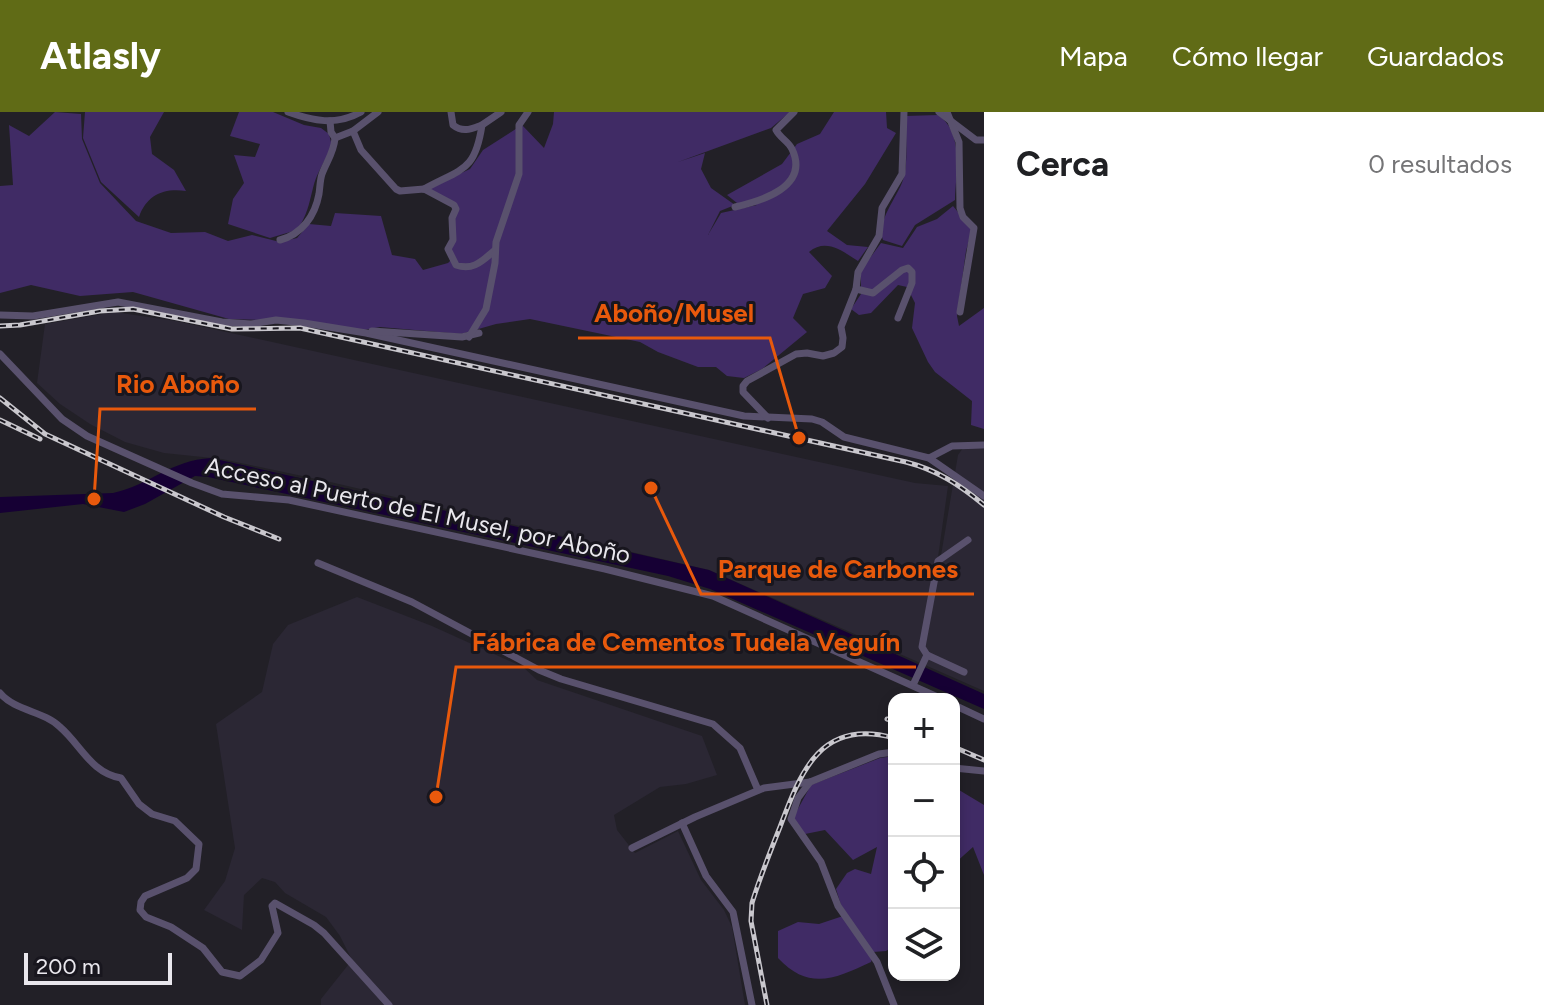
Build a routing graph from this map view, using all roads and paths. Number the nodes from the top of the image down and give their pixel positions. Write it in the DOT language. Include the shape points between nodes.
graph roads {
  1 [pos="288,112"];
  2 [pos="361,112"];
  3 [pos="378,112"];
  4 [pos="451,112"];
  5 [pos="501,112"];
  6 [pos="528,112"];
  7 [pos="794,112"];
  8 [pos="904,112"];
  9 [pos="939,112"];
  10 [pos="947,112"];
  11 [pos="330,121"];
  12 [pos="952,122"];
  13 [pos="482,125"];
  14 [pos="353,131"];
  15 [pos="335,138"];
  16 [pos="984,140"];
  17 [pos="424,189"];
  18 [pos="735,207"];
  19 [pos="984,225"];
  20 [pos="974,228"];
  21 [pos="280,240"];
  22 [pos="494,251"];
  23 [pos="856,289"];
  24 [pos="960,312"];
  25 [pos="0,315"];
  26 [pos="898,318"];
  27 [pos="366,333"];
  28 [pos="479,333"];
  29 [pos="469,337"];
  30 [pos="0,354"];
  31 [pos="768,418"];
  32 [pos="984,445"];
  33 [pos="929,458"];
  34 [pos="984,496"];
  35 [pos="968,540"];
  36 [pos="318,563"];
  37 [pos="927,655"];
  38 [pos="964,672"];
  39 [pos="914,683"];
  40 [pos="0,693"];
  41 [pos="932,693"];
  42 [pos="960,708"];
  43 [pos="984,719"];
  44 [pos="888,753"];
  45 [pos="960,769"];
  46 [pos="984,771"];
  47 [pos="810,782"];
  48 [pos="758,790"];
  49 [pos="682,823"];
  50 [pos="632,848"];
  51 [pos="389,1005"];
  52 [pos="752,1005"];
  53 [pos="894,1005"];
  1 -- 11 [label="street"];
  2 -- 11 [label="street"];
  3 -- 14 [label="street"];
  4 -- 13 [label="street" via="456,128"];
  5 -- 13 [label="street"];
  6 -- 22 [label="street" via="519,125 519,174"];
  7 -- 18 [label="street" via="776,130 794,154 790,181 770,198"];
  8 -- 23 [label="street" via="902,174 882,208 879,236 858,272"];
  9 -- 12 [label="street"];
  10 -- 12 [label="street"];
  11 -- 15 [label="street"];
  12 -- 16 [label="street"];
  12 -- 20 [label="street" via="959,142 960,208"];
  13 -- 17 [label="street" via="471,163"];
  14 -- 15 [label="street"];
  14 -- 17 [label="street" via="361,150 396,189"];
  15 -- 21 [label="street" via="308,222"];
  17 -- 22 [label="street" via="456,209 448,249 456,265 469,268"];
  19 -- 20 [label="street"];
  20 -- 24 [label="street"];
  22 -- 29 [label="street" via="486,309"];
  23 -- 26 [label="street" via="873,293 908,268 912,283"];
  23 -- 31 [label="street" via="843,317 842,347 823,356 796,354 743,386"];
  25 -- 27 [label="street" via="33,316 118,302 222,322 276,320"];
  27 -- 29 [label="street"];
  27 -- 31 [label="street"];
  28 -- 29 [label="street"];
  30 -- 39 [label="street, Acceso al Puerto de El Musel, por Aboño" via="62,419 87,436 222,494 289,500 713,596"];
  31 -- 33 [label="street" via="812,419 844,437"];
  32 -- 33 [label="street" via="952,446"];
  33 -- 34 [label="street"];
  35 -- 37 [label="street" via="938,561 923,636"];
  36 -- 48 [label="street" via="412,602 561,679 713,724 740,748"];
  37 -- 38 [label="street"];
  37 -- 39 [label="street"];
  39 -- 41 [label="street, Acceso al Puerto de El Musel, por Aboño"];
  40 -- 51 [label="street" via="59,725 103,774 121,778 139,804 175,821 199,844 196,869 187,878 145,896 140,910 146,917 203,948 222,972 240,976 261,960 278,933 275,903 324,933"];
  42 -- 43 [label="street"];
  44 -- 47 [label="street"];
  45 -- 46 [label="street"];
  47 -- 48 [label="street"];
  47 -- 53 [label="street" via="791,819 821,862 838,906 877,962"];
  48 -- 49 [label="street"];
  49 -- 50 [label="street"];
  49 -- 52 [label="street" via="706,876 733,912"];
}
